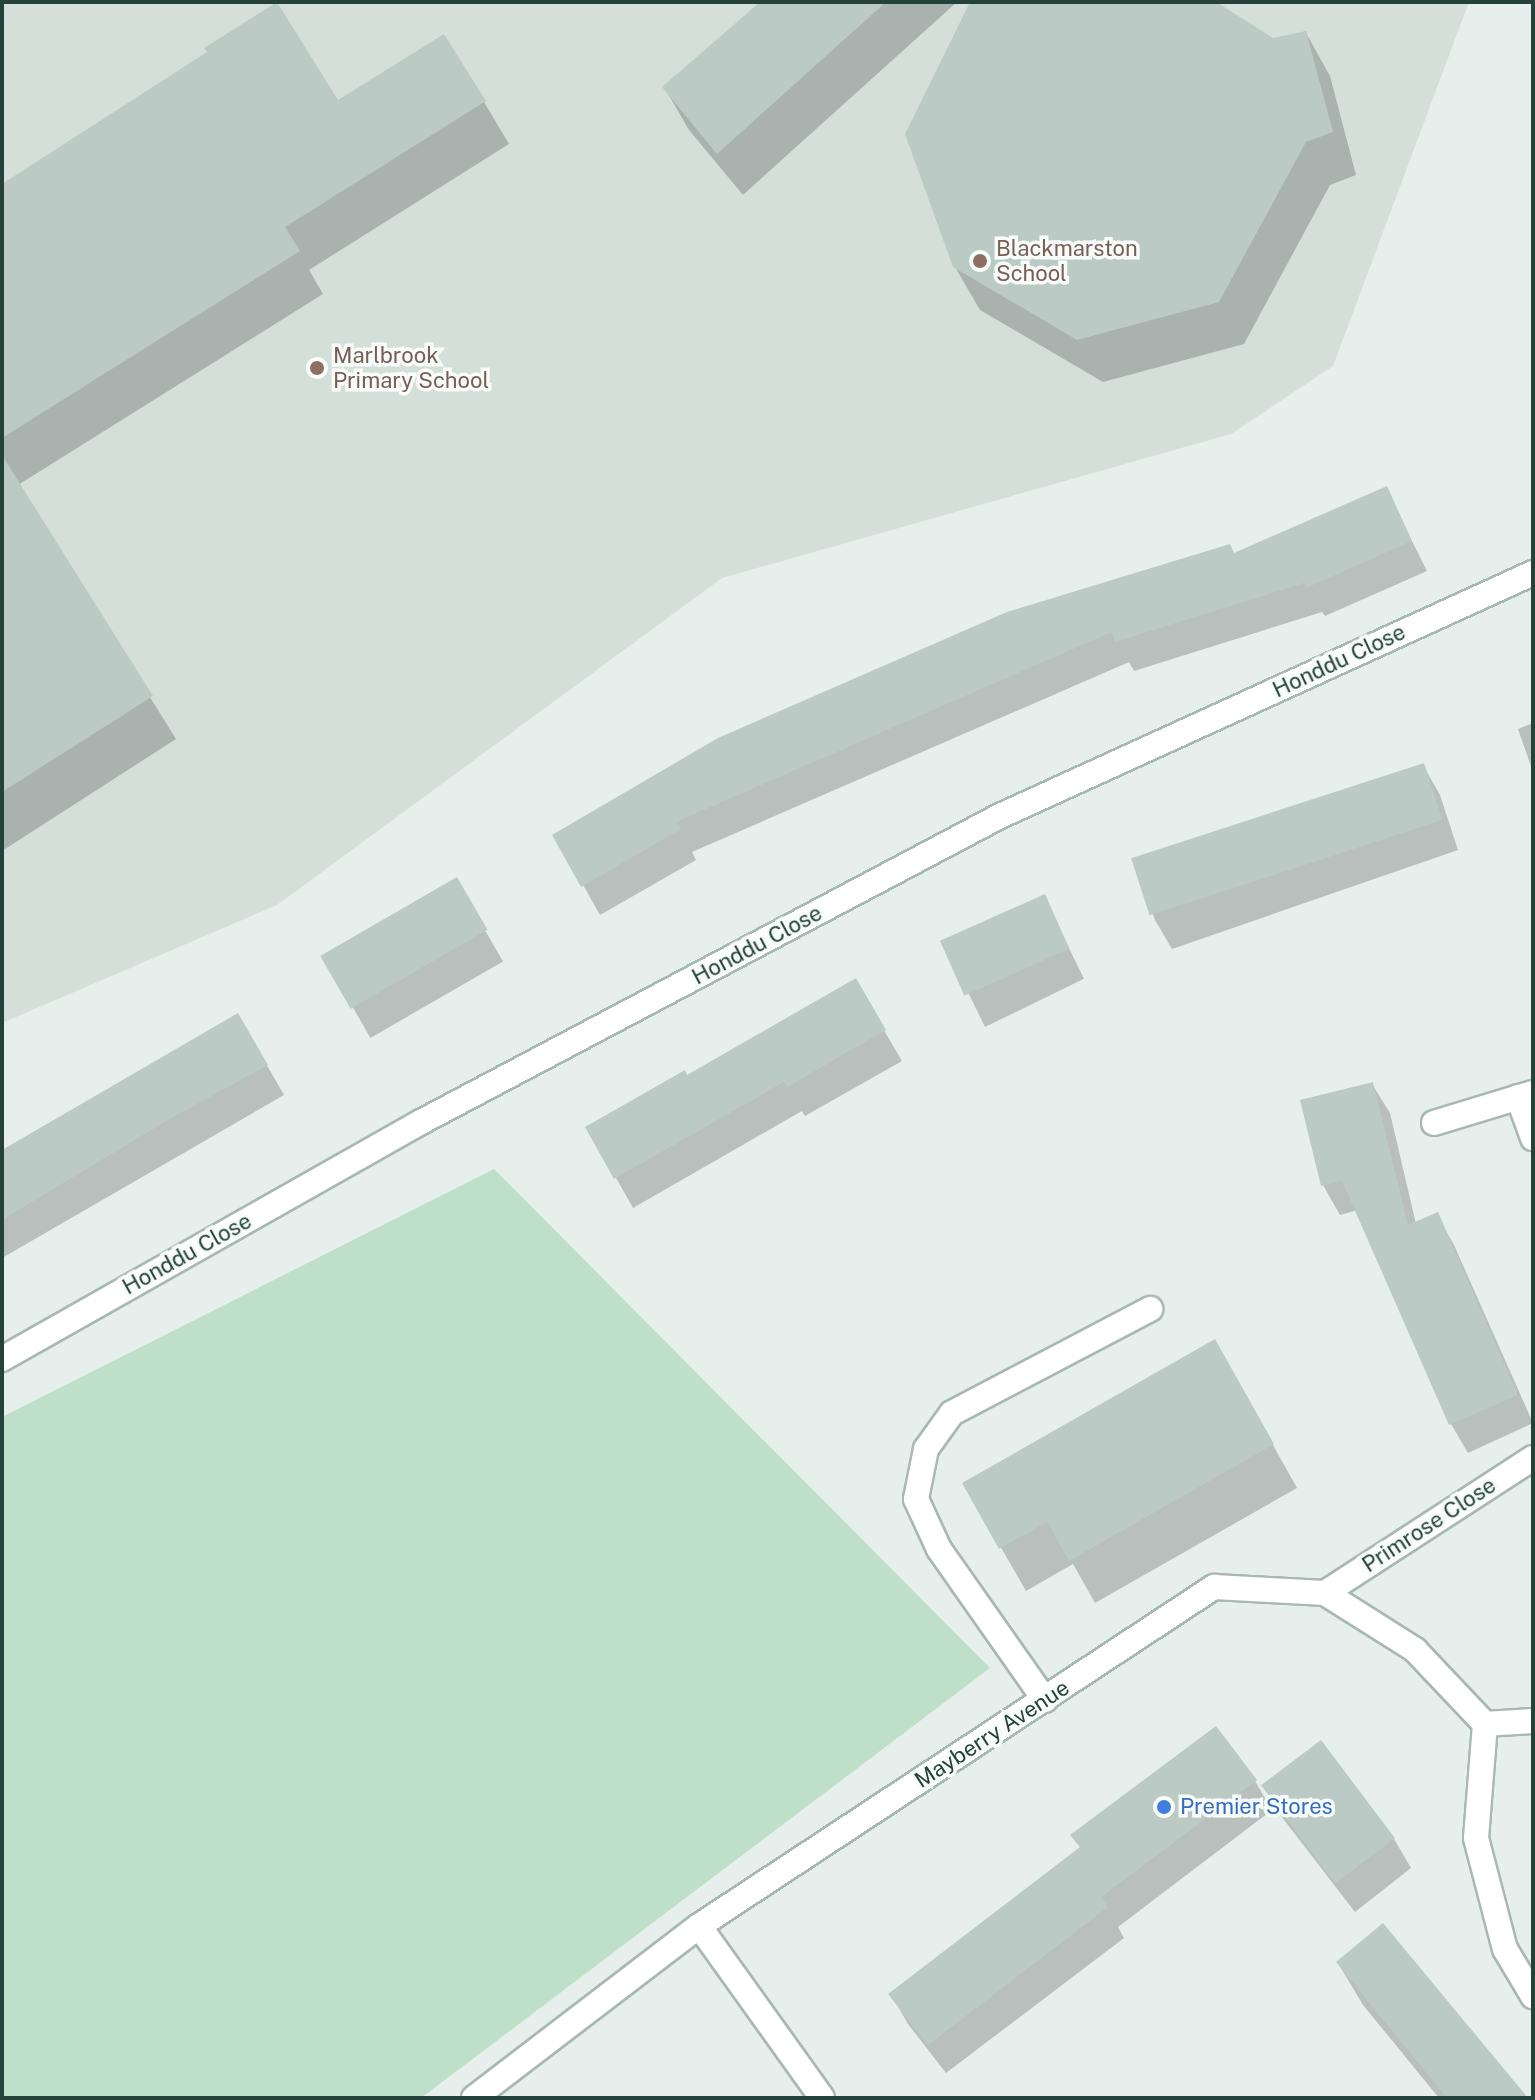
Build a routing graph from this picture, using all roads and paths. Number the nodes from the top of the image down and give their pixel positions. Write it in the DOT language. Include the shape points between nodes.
graph roads {
  1 [pos="1533,573"];
  2 [pos="1525,1095"];
  3 [pos="1434,1123"];
  4 [pos="1533,1138"];
  5 [pos="1150,1309"];
  6 [pos="2,1359"];
  7 [pos="1533,1458"];
  8 [pos="1325,1593"];
  9 [pos="1045,1700"];
  10 [pos="1533,1721"];
  11 [pos="1485,1724"];
  12 [pos="699,1926"];
  13 [pos="1533,1996"];
  14 [pos="474,2098"];
  15 [pos="822,2098"];
  1 -- 6 [label="street, Honddu Close" via="1000,816 421,1122"];
  2 -- 3 [label="street"];
  2 -- 4 [label="street"];
  5 -- 9 [label="street" via="952,1413 926,1449 916,1499 939,1549"];
  7 -- 8 [label="street, Primrose Close"];
  8 -- 9 [label="street, Mayberry Avenue" via="1214,1587"];
  8 -- 11 [label="street, Mayberry Avenue" via="1415,1650"];
  9 -- 12 [label="street, Mayberry Avenue"];
  10 -- 11 [label="street"];
  11 -- 13 [label="street" via="1476,1838 1505,1949"];
  12 -- 14 [label="street, Mayberry Avenue"];
  12 -- 15 [label="street"];
}
